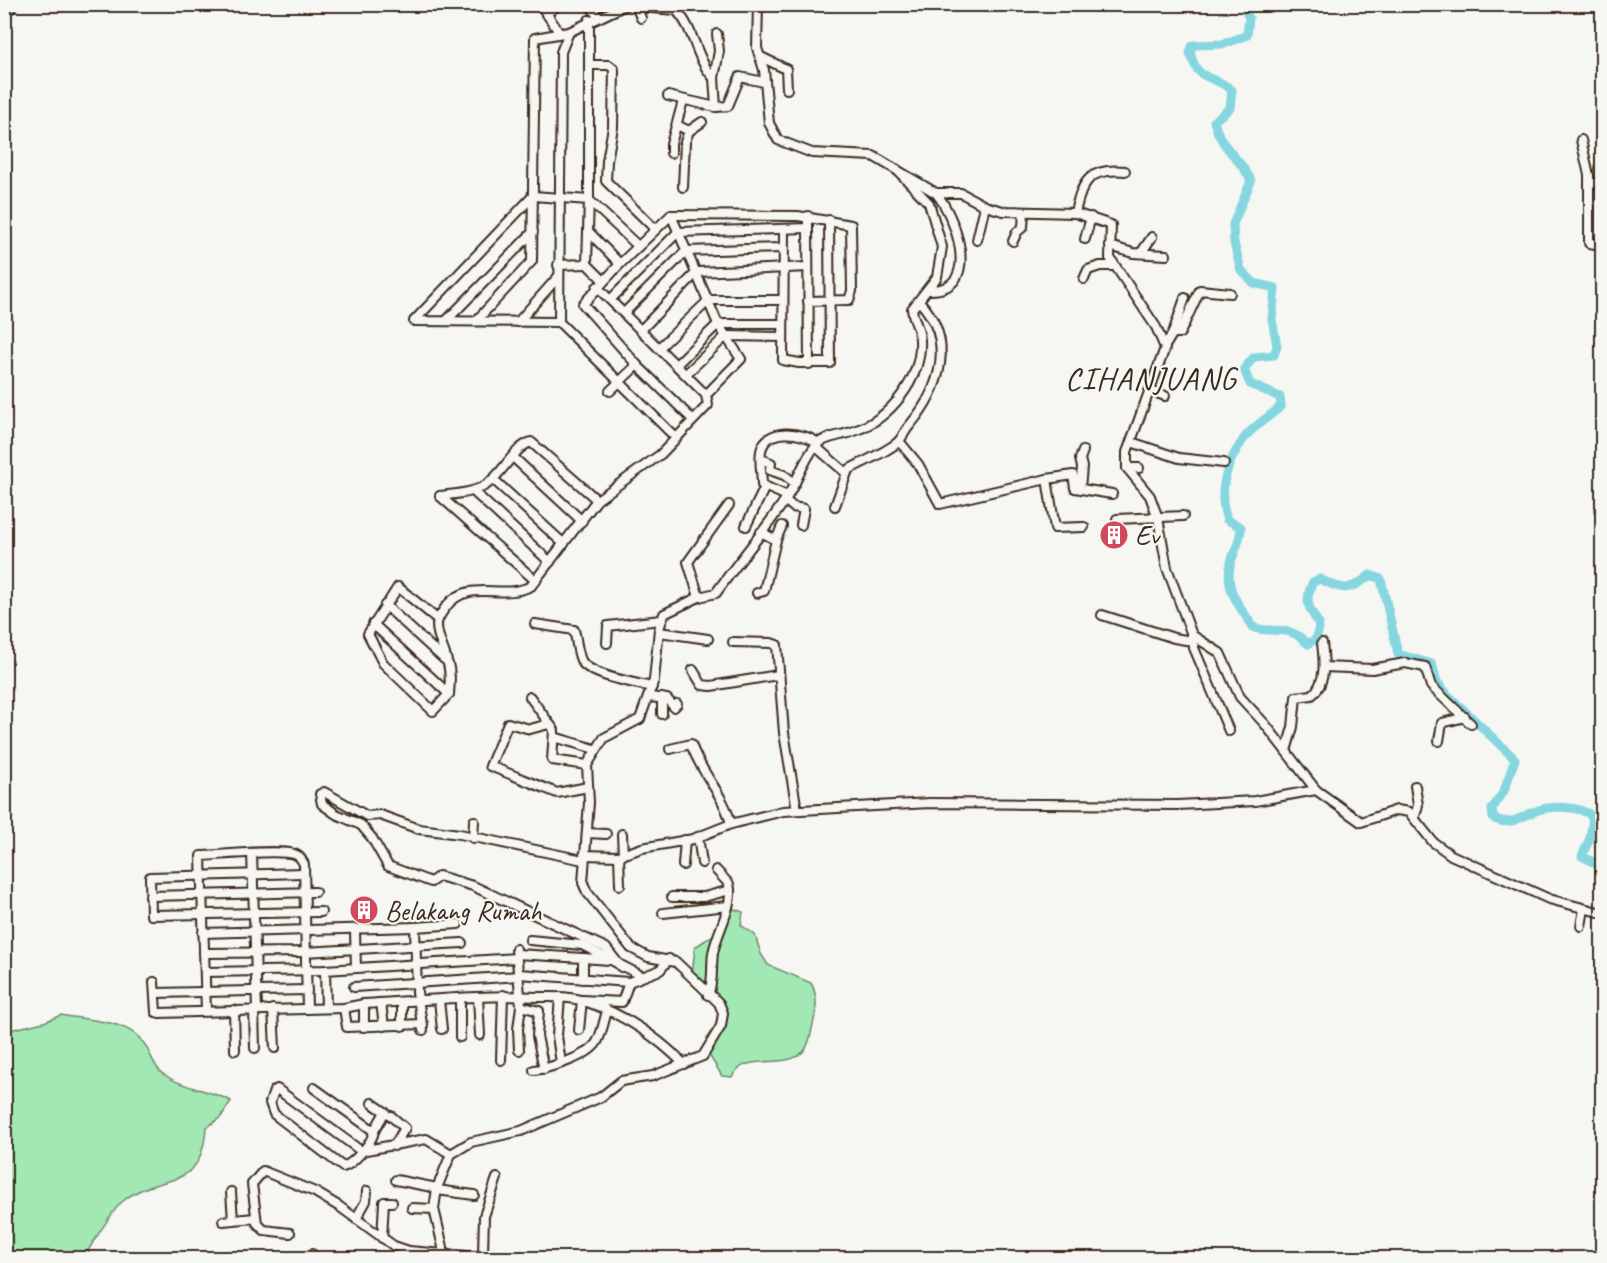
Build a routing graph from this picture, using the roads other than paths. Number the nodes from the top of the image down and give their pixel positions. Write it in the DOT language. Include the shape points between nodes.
graph roads {
  1 [pos="14,4"];
  2 [pos="540,4"];
  3 [pos="559,4"];
  4 [pos="590,4"];
  5 [pos="628,4"];
  6 [pos="759,4"];
  7 [pos="636,6"];
  8 [pos="619,7"];
  9 [pos="546,14"];
  10 [pos="4,15"];
  11 [pos="598,17"];
  12 [pos="641,18"];
  13 [pos="589,20"];
  14 [pos="559,32"];
  15 [pos="569,32"];
  16 [pos="717,34"];
  17 [pos="761,57"];
  18 [pos="591,65"];
  19 [pos="714,78"];
  20 [pos="764,82"];
  21 [pos="786,89"];
  22 [pos="668,96"];
  23 [pos="683,101"];
  24 [pos="716,107"];
  25 [pos="702,122"];
  26 [pos="677,125"];
  27 [pos="689,131"];
  28 [pos="1581,140"];
  29 [pos="671,153"];
  30 [pos="896,169"];
  31 [pos="1125,171"];
  32 [pos="1589,183"];
  33 [pos="1602,183"];
  34 [pos="683,187"];
  35 [pos="936,193"];
  36 [pos="533,196"];
  37 [pos="560,197"];
  38 [pos="589,200"];
  39 [pos="985,206"];
  40 [pos="1024,212"];
  41 [pos="1075,213"];
  42 [pos="671,215"];
  43 [pos="808,216"];
  44 [pos="1091,217"];
  45 [pos="829,220"];
  46 [pos="784,228"];
  47 [pos="808,228"];
  48 [pos="656,229"];
  49 [pos="588,231"];
  50 [pos="533,232"];
  51 [pos="678,232"];
  52 [pos="1152,237"];
  53 [pos="1085,239"];
  54 [pos="977,240"];
  55 [pos="1013,241"];
  56 [pos="1602,245"];
  57 [pos="638,246"];
  58 [pos="1110,246"];
  59 [pos="783,248"];
  60 [pos="686,251"];
  61 [pos="1141,253"];
  62 [pos="1166,255"];
  63 [pos="587,264"];
  64 [pos="620,264"];
  65 [pos="558,265"];
  66 [pos="1114,266"];
  67 [pos="808,267"];
  68 [pos="783,268"];
  69 [pos="697,272"];
  70 [pos="558,277"];
  71 [pos="1084,279"];
  72 [pos="600,284"];
  73 [pos="930,290"];
  74 [pos="1230,292"];
  75 [pos="1185,298"];
  76 [pos="611,300"];
  77 [pos="709,300"];
  78 [pos="782,300"];
  79 [pos="808,301"];
  80 [pos="919,301"];
  81 [pos="830,302"];
  82 [pos="624,313"];
  83 [pos="446,321"];
  84 [pos="476,321"];
  85 [pos="518,322"];
  86 [pos="560,322"];
  87 [pos="718,324"];
  88 [pos="782,324"];
  89 [pos="641,330"];
  90 [pos="1173,333"];
  91 [pos="726,336"];
  92 [pos="783,338"];
  93 [pos="1165,346"];
  94 [pos="659,348"];
  95 [pos="809,364"];
  96 [pos="638,365"];
  97 [pos="676,365"];
  98 [pos="686,374"];
  99 [pos="618,382"];
  100 [pos="610,391"];
  101 [pos="1151,391"];
  102 [pos="706,395"];
  103 [pos="1165,396"];
  104 [pos="693,420"];
  105 [pos="676,438"];
  106 [pos="899,441"];
  107 [pos="1131,442"];
  108 [pos="817,445"];
  109 [pos="1083,451"];
  110 [pos="513,457"];
  111 [pos="761,459"];
  112 [pos="1224,463"];
  113 [pos="1127,468"];
  114 [pos="1139,468"];
  115 [pos="846,473"];
  116 [pos="493,479"];
  117 [pos="1047,479"];
  118 [pos="795,483"];
  119 [pos="765,487"];
  120 [pos="1080,488"];
  121 [pos="472,491"];
  122 [pos="1112,494"];
  123 [pos="786,498"];
  124 [pos="597,500"];
  125 [pos="729,505"];
  126 [pos="835,506"];
  127 [pos="1183,516"];
  128 [pos="1158,518"];
  129 [pos="1117,519"];
  130 [pos="582,520"];
  131 [pos="801,525"];
  132 [pos="746,526"];
  133 [pos="783,526"];
  134 [pos="1084,527"];
  135 [pos="761,532"];
  136 [pos="776,540"];
  137 [pos="564,544"];
  138 [pos="550,562"];
  139 [pos="536,581"];
  140 [pos="757,593"];
  141 [pos="699,597"];
  142 [pos="385,605"];
  143 [pos="1102,615"];
  144 [pos="660,616"];
  145 [pos="437,619"];
  146 [pos="373,624"];
  147 [pos="535,624"];
  148 [pos="659,632"];
  149 [pos="1192,638"];
  150 [pos="708,639"];
  151 [pos="733,642"];
  152 [pos="607,643"];
  153 [pos="1322,643"];
  154 [pos="448,662"];
  155 [pos="1324,667"];
  156 [pos="693,670"];
  157 [pos="449,674"];
  158 [pos="778,675"];
  159 [pos="439,684"];
  160 [pos="652,687"];
  161 [pos="449,694"];
  162 [pos="530,697"];
  163 [pos="649,697"];
  164 [pos="662,698"];
  165 [pos="677,704"];
  166 [pos="662,714"];
  167 [pos="1465,717"];
  168 [pos="549,724"];
  169 [pos="1471,724"];
  170 [pos="1229,731"];
  171 [pos="554,736"];
  172 [pos="1439,741"];
  173 [pos="595,749"];
  174 [pos="670,749"];
  175 [pos="1286,751"];
  176 [pos="587,765"];
  177 [pos="1415,786"];
  178 [pos="588,787"];
  179 [pos="1316,790"];
  180 [pos="797,810"];
  181 [pos="1414,816"];
  182 [pos="474,821"];
  183 [pos="731,824"];
  184 [pos="587,833"];
  185 [pos="606,834"];
  186 [pos="622,834"];
  187 [pos="698,837"];
  188 [pos="473,838"];
  189 [pos="685,840"];
  190 [pos="252,854"];
  191 [pos="621,855"];
  192 [pos="584,858"];
  193 [pos="702,863"];
  194 [pos="683,865"];
  195 [pos="716,870"];
  196 [pos="304,873"];
  197 [pos="252,874"];
  198 [pos="202,876"];
  199 [pos="620,885"];
  200 [pos="730,890"];
  201 [pos="304,892"];
  202 [pos="315,892"];
  203 [pos="253,894"];
  204 [pos="202,895"];
  205 [pos="150,896"];
  206 [pos="672,897"];
  207 [pos="728,906"];
  208 [pos="1584,909"];
  209 [pos="321,912"];
  210 [pos="254,913"];
  211 [pos="304,913"];
  212 [pos="663,913"];
  213 [pos="1602,913"];
  214 [pos="203,915"];
  215 [pos="458,924"];
  216 [pos="1581,926"];
  217 [pos="415,927"];
  218 [pos="355,931"];
  219 [pos="305,932"];
  220 [pos="203,933"];
  221 [pos="255,933"];
  222 [pos="530,940"];
  223 [pos="462,943"];
  224 [pos="415,946"];
  225 [pos="356,949"];
  226 [pos="255,952"];
  227 [pos="305,952"];
  228 [pos="204,953"];
  229 [pos="517,954"];
  230 [pos="584,958"];
  231 [pos="669,959"];
  232 [pos="610,960"];
  233 [pos="415,965"];
  234 [pos="621,967"];
  235 [pos="356,968"];
  236 [pos="306,970"];
  237 [pos="325,970"];
  238 [pos="256,971"];
  239 [pos="205,972"];
  240 [pos="519,975"];
  241 [pos="642,976"];
  242 [pos="583,979"];
  243 [pos="154,982"];
  244 [pos="629,982"];
  245 [pos="417,984"];
  246 [pos="354,987"];
  247 [pos="256,990"];
  248 [pos="307,990"];
  249 [pos="206,991"];
  250 [pos="155,993"];
  251 [pos="708,994"];
  252 [pos="503,995"];
  253 [pos="521,996"];
  254 [pos="478,997"];
  255 [pos="560,997"];
  256 [pos="460,999"];
  257 [pos="439,1000"];
  258 [pos="582,1000"];
  259 [pos="419,1001"];
  260 [pos="402,1002"];
  261 [pos="381,1003"];
  262 [pos="364,1004"];
  263 [pos="521,1006"];
  264 [pos="307,1008"];
  265 [pos="326,1008"];
  266 [pos="344,1008"];
  267 [pos="273,1009"];
  268 [pos="234,1010"];
  269 [pos="255,1010"];
  270 [pos="206,1011"];
  271 [pos="607,1011"];
  272 [pos="384,1026"];
  273 [pos="402,1026"];
  274 [pos="364,1027"];
  275 [pos="441,1029"];
  276 [pos="579,1030"];
  277 [pos="480,1035"];
  278 [pos="460,1037"];
  279 [pos="255,1048"];
  280 [pos="275,1048"];
  281 [pos="235,1050"];
  282 [pos="519,1050"];
  283 [pos="501,1060"];
  284 [pos="561,1063"];
  285 [pos="684,1064"];
  286 [pos="544,1069"];
  287 [pos="534,1070"];
  288 [pos="314,1088"];
  289 [pos="372,1103"];
  290 [pos="391,1116"];
  291 [pos="374,1131"];
  292 [pos="394,1146"];
  293 [pos="361,1151"];
  294 [pos="451,1154"];
  295 [pos="497,1178"];
  296 [pos="396,1180"];
  297 [pos="437,1189"];
  298 [pos="367,1191"];
  299 [pos="231,1192"];
  300 [pos="474,1195"];
  301 [pos="392,1202"];
  302 [pos="412,1208"];
  303 [pos="434,1209"];
  304 [pos="255,1218"];
  305 [pos="356,1219"];
  306 [pos="233,1220"];
  307 [pos="223,1221"];
  308 [pos="290,1233"];
  309 [pos="382,1238"];
  310 [pos="443,1257"];
  1 -- 10 [label="street"];
  2 -- 9 [label="street"];
  3 -- 9 [label="street"];
  4 -- 11 [label="street"];
  5 -- 8 [label="street"];
  6 -- 17 [label="street" via="757,44"];
  7 -- 12 [label="street"];
  7 -- 19 [label="street" via="676,10 701,63"];
  8 -- 11 [label="street"];
  9 -- 14 [label="street"];
  11 -- 13 [label="street"];
  13 -- 15 [label="street"];
  13 -- 18 [label="street"];
  14 -- 15 [label="street"];
  14 -- 36 [label="street" via="534,40"];
  15 -- 37 [label="street" via="561,52"];
  16 -- 19 [label="street" via="719,55"];
  17 -- 20 [label="street"];
  17 -- 21 [label="street" via="786,69"];
  18 -- 38 [label="street"];
  18 -- 48 [label="street" via="609,65 614,69 613,127 606,181"];
  19 -- 24 [label="street"];
  20 -- 24 [label="street" via="742,76 730,105"];
  20 -- 30 [label="street" via="768,123 778,140 812,153 873,156"];
  22 -- 23 [label="street"];
  23 -- 24 [label="street"];
  23 -- 26 [label="street"];
  25 -- 27 [label="street"];
  26 -- 27 [label="street"];
  26 -- 29 [label="street"];
  27 -- 34 [label="street"];
  28 -- 32 [label="street"];
  30 -- 35 [label="street"];
  30 -- 73 [label="street" via="929,203 938,228 942,259"];
  31 -- 41 [label="street" via="1103,170 1095,174 1080,192"];
  32 -- 33 [label="street"];
  32 -- 56 [label="street" via="1589,243"];
  35 -- 39 [label="street" via="961,193"];
  35 -- 73 [label="street" via="958,233 960,262 948,285"];
  36 -- 37 [label="street"];
  36 -- 50 [label="street"];
  36 -- 83 [label="street" via="414,321"];
  37 -- 38 [label="street"];
  37 -- 65 [label="street"];
  38 -- 49 [label="street"];
  38 -- 57 [label="street"];
  39 -- 40 [label="street"];
  39 -- 54 [label="street"];
  40 -- 41 [label="street"];
  40 -- 55 [label="street" via="1023,228"];
  41 -- 44 [label="street"];
  42 -- 43 [label="street"];
  42 -- 48 [label="street"];
  42 -- 51 [label="street"];
  43 -- 45 [label="street"];
  43 -- 47 [label="street"];
  44 -- 53 [label="street"];
  44 -- 58 [label="street" via="1111,225"];
  45 -- 81 [label="street"];
  45 -- 81 [label="street" via="853,228 851,296 846,302"];
  46 -- 47 [label="street"];
  46 -- 51 [label="street"];
  46 -- 59 [label="street"];
  47 -- 67 [label="street"];
  48 -- 57 [label="street"];
  49 -- 63 [label="street"];
  49 -- 64 [label="street"];
  50 -- 83 [label="street"];
  50 -- 84 [label="street" via="531,264"];
  51 -- 60 [label="street"];
  51 -- 76 [label="street"];
  52 -- 61 [label="street"];
  57 -- 64 [label="street"];
  58 -- 61 [label="street"];
  58 -- 66 [label="street"];
  59 -- 60 [label="street"];
  59 -- 68 [label="street"];
  60 -- 69 [label="street"];
  60 -- 82 [label="street"];
  61 -- 62 [label="street"];
  63 -- 65 [label="street"];
  63 -- 72 [label="street"];
  64 -- 72 [label="street"];
  65 -- 70 [label="street"];
  66 -- 71 [label="street" via="1088,270"];
  66 -- 93 [label="street"];
  67 -- 68 [label="street"];
  67 -- 79 [label="street"];
  68 -- 69 [label="street"];
  68 -- 78 [label="street"];
  69 -- 77 [label="street"];
  69 -- 89 [label="street"];
  70 -- 85 [label="street"];
  70 -- 86 [label="street"];
  72 -- 76 [label="street"];
  72 -- 96 [label="street" via="583,304"];
  73 -- 80 [label="street"];
  74 -- 90 [label="street" via="1200,290 1180,333"];
  75 -- 90 [label="street"];
  76 -- 82 [label="street"];
  77 -- 78 [label="street"];
  77 -- 87 [label="street"];
  77 -- 94 [label="street"];
  78 -- 88 [label="street"];
  79 -- 81 [label="street"];
  79 -- 95 [label="street"];
  80 -- 106 [label="street" via="933,319 940,368 927,405"];
  80 -- 108 [label="street" via="912,313 920,350 914,374 899,398 864,428"];
  81 -- 95 [label="street" via="830,363"];
  82 -- 89 [label="street"];
  83 -- 84 [label="street"];
  84 -- 85 [label="street"];
  85 -- 86 [label="street"];
  86 -- 99 [label="street"];
  87 -- 88 [label="street"];
  87 -- 91 [label="street"];
  87 -- 97 [label="street"];
  88 -- 92 [label="street"];
  89 -- 94 [label="street"];
  90 -- 93 [label="street"];
  91 -- 92 [label="street"];
  91 -- 98 [label="street"];
  91 -- 102 [label="street" via="741,358"];
  92 -- 95 [label="street" via="783,360"];
  93 -- 101 [label="street"];
  94 -- 97 [label="street"];
  96 -- 99 [label="street"];
  96 -- 104 [label="street"];
  97 -- 98 [label="street"];
  98 -- 102 [label="street"];
  99 -- 100 [label="street"];
  99 -- 105 [label="street"];
  101 -- 103 [label="street"];
  101 -- 107 [label="street"];
  102 -- 104 [label="street" via="708,405"];
  104 -- 105 [label="street"];
  105 -- 124 [label="street" via="662,454"];
  106 -- 115 [label="street"];
  106 -- 117 [label="street" via="918,464 941,504"];
  107 -- 112 [label="street" via="1179,458"];
  107 -- 113 [label="street"];
  108 -- 111 [label="street" via="807,436 775,435 761,450"];
  108 -- 115 [label="street"];
  108 -- 118 [label="street" via="807,456"];
  109 -- 120 [label="street"];
  110 -- 116 [label="street"];
  110 -- 124 [label="street" via="531,442"];
  110 -- 130 [label="street"];
  111 -- 118 [label="street" via="771,463 770,470"];
  111 -- 119 [label="street"];
  113 -- 114 [label="street"];
  113 -- 128 [label="street" via="1150,496"];
  115 -- 126 [label="street"];
  116 -- 121 [label="street"];
  116 -- 137 [label="street"];
  117 -- 120 [label="street" via="1073,475 1074,487"];
  117 -- 134 [label="street" via="1055,528"];
  118 -- 123 [label="street"];
  119 -- 123 [label="street"];
  119 -- 132 [label="street"];
  120 -- 122 [label="street"];
  121 -- 138 [label="street"];
  121 -- 139 [label="street" via="440,496"];
  123 -- 131 [label="street" via="793,507 804,509"];
  123 -- 135 [label="street"];
  124 -- 130 [label="street"];
  125 -- 141 [label="street" via="688,562"];
  127 -- 128 [label="street"];
  128 -- 129 [label="street"];
  128 -- 149 [label="street" via="1167,568"];
  130 -- 137 [label="street"];
  133 -- 136 [label="street"];
  135 -- 136 [label="street"];
  135 -- 141 [label="street" via="716,593"];
  136 -- 140 [label="street" via="769,580 764,591"];
  137 -- 138 [label="street"];
  138 -- 139 [label="street"];
  139 -- 145 [label="street" via="524,590 474,590 459,595"];
  141 -- 144 [label="street"];
  142 -- 145 [label="street" via="398,587"];
  142 -- 146 [label="street"];
  142 -- 154 [label="street"];
  143 -- 149 [label="street" via="1174,638"];
  144 -- 148 [label="street"];
  144 -- 152 [label="street" via="608,626"];
  145 -- 154 [label="street" via="439,639"];
  146 -- 159 [label="street"];
  146 -- 161 [label="street" via="369,637 383,663 433,711"];
  147 -- 160 [label="street" via="574,630 580,660 585,666"];
  148 -- 150 [label="street"];
  148 -- 160 [label="street"];
  149 -- 170 [label="street"];
  149 -- 175 [label="street" via="1220,653 1240,697"];
  151 -- 158 [label="street" via="777,645"];
  153 -- 155 [label="street"];
  154 -- 157 [label="street"];
  155 -- 167 [label="street" via="1364,669 1405,663 1425,667 1431,686"];
  155 -- 175 [label="street" via="1316,692 1296,697"];
  156 -- 158 [label="street" via="702,685 711,686"];
  157 -- 159 [label="street"];
  157 -- 161 [label="street"];
  158 -- 180 [label="street"];
  159 -- 161 [label="street"];
  160 -- 163 [label="street"];
  162 -- 168 [label="street"];
  163 -- 164 [label="street"];
  163 -- 173 [label="street" via="638,722 612,733"];
  164 -- 165 [label="street" via="674,707"];
  164 -- 166 [label="street"];
  167 -- 169 [label="street"];
  167 -- 172 [label="street" via="1442,723"];
  168 -- 171 [label="street"];
  168 -- 178 [label="street" via="530,729 508,723 490,766 557,793"];
  171 -- 173 [label="street"];
  171 -- 176 [label="street" via="552,760"];
  173 -- 176 [label="street"];
  174 -- 183 [label="street" via="692,744 702,771 727,807"];
  175 -- 179 [label="street"];
  176 -- 178 [label="street"];
  177 -- 181 [label="street" via="1418,808"];
  178 -- 184 [label="street"];
  179 -- 180 [label="street" via="1255,801 1178,805 930,802"];
  179 -- 181 [label="street" via="1361,822 1397,810"];
  180 -- 183 [label="street"];
  181 -- 208 [label="street" via="1432,842 1451,855 1549,899"];
  182 -- 188 [label="street"];
  183 -- 187 [label="street"];
  184 -- 185 [label="street"];
  184 -- 192 [label="street"];
  186 -- 191 [label="street"];
  187 -- 189 [label="street"];
  187 -- 193 [label="street"];
  188 -- 192 [label="street"];
  188 -- 234 [label="street" via="419,829 380,815 366,816 324,792 320,794 322,804 361,825 392,868 431,882 439,876 473,886 606,948"];
  189 -- 191 [label="street"];
  189 -- 194 [label="street"];
  190 -- 196 [label="street" via="297,855 304,864"];
  190 -- 197 [label="street"];
  190 -- 198 [label="street" via="201,856"];
  191 -- 192 [label="street"];
  191 -- 199 [label="street"];
  192 -- 231 [label="street" via="585,890 631,948 648,957"];
  195 -- 200 [label="street"];
  196 -- 197 [label="street"];
  196 -- 201 [label="street"];
  197 -- 198 [label="street"];
  197 -- 203 [label="street"];
  198 -- 204 [label="street"];
  198 -- 205 [label="street" via="150,877"];
  200 -- 206 [label="street" via="704,897"];
  200 -- 207 [label="street"];
  201 -- 202 [label="street"];
  201 -- 203 [label="street"];
  201 -- 211 [label="street"];
  203 -- 204 [label="street"];
  203 -- 210 [label="street"];
  204 -- 205 [label="street"];
  204 -- 214 [label="street"];
  205 -- 214 [label="street" via="151,915"];
  207 -- 212 [label="street"];
  207 -- 251 [label="street" via="713,954 713,982"];
  208 -- 213 [label="street"];
  208 -- 216 [label="street"];
  209 -- 211 [label="street"];
  210 -- 211 [label="street"];
  210 -- 214 [label="street"];
  210 -- 221 [label="street"];
  211 -- 219 [label="street"];
  214 -- 220 [label="street"];
  215 -- 217 [label="street"];
  217 -- 218 [label="street"];
  217 -- 224 [label="street"];
  218 -- 219 [label="street"];
  218 -- 225 [label="street"];
  219 -- 221 [label="street"];
  219 -- 227 [label="street"];
  220 -- 221 [label="street"];
  220 -- 228 [label="street"];
  221 -- 226 [label="street"];
  222 -- 232 [label="street" via="582,945"];
  223 -- 224 [label="street"];
  224 -- 225 [label="street"];
  224 -- 233 [label="street"];
  225 -- 227 [label="street"];
  225 -- 235 [label="street"];
  226 -- 227 [label="street"];
  226 -- 228 [label="street"];
  226 -- 238 [label="street"];
  227 -- 236 [label="street"];
  228 -- 239 [label="street"];
  229 -- 230 [label="street"];
  229 -- 233 [label="street"];
  229 -- 240 [label="street"];
  230 -- 232 [label="street"];
  230 -- 242 [label="street"];
  231 -- 241 [label="street" via="660,969"];
  231 -- 251 [label="street" via="682,966"];
  232 -- 234 [label="street"];
  233 -- 235 [label="street"];
  233 -- 245 [label="street"];
  234 -- 241 [label="street"];
  235 -- 237 [label="street"];
  236 -- 237 [label="street"];
  236 -- 238 [label="street"];
  236 -- 248 [label="street"];
  237 -- 265 [label="street"];
  238 -- 239 [label="street"];
  238 -- 247 [label="street"];
  239 -- 249 [label="street"];
  240 -- 242 [label="street"];
  240 -- 245 [label="street"];
  240 -- 253 [label="street"];
  241 -- 244 [label="street"];
  242 -- 244 [label="street"];
  243 -- 250 [label="street"];
  244 -- 258 [label="street" via="622,1002"];
  245 -- 246 [label="street"];
  245 -- 259 [label="street"];
  247 -- 248 [label="street"];
  247 -- 249 [label="street"];
  247 -- 269 [label="street"];
  248 -- 264 [label="street"];
  249 -- 250 [label="street"];
  249 -- 270 [label="street"];
  250 -- 270 [label="street" via="157,1012"];
  251 -- 285 [label="street" via="722,1008 721,1026 703,1056"];
  252 -- 253 [label="street"];
  252 -- 254 [label="street"];
  252 -- 283 [label="street"];
  253 -- 255 [label="street"];
  253 -- 263 [label="street"];
  254 -- 256 [label="street"];
  254 -- 277 [label="street"];
  255 -- 258 [label="street"];
  255 -- 284 [label="street" via="557,1036"];
  256 -- 257 [label="street"];
  256 -- 278 [label="street"];
  257 -- 259 [label="street"];
  257 -- 275 [label="street"];
  258 -- 271 [label="street"];
  258 -- 276 [label="street"];
  259 -- 260 [label="street"];
  259 -- 273 [label="street" via="423,1027"];
  260 -- 261 [label="street"];
  260 -- 273 [label="street"];
  261 -- 262 [label="street"];
  261 -- 272 [label="street"];
  262 -- 266 [label="street"];
  262 -- 274 [label="street"];
  263 -- 282 [label="street"];
  263 -- 286 [label="street" via="539,1011 537,1036"];
  264 -- 265 [label="street"];
  264 -- 267 [label="street"];
  265 -- 266 [label="street"];
  266 -- 274 [label="street" via="347,1027"];
  267 -- 269 [label="street"];
  267 -- 280 [label="street"];
  268 -- 269 [label="street"];
  268 -- 270 [label="street"];
  268 -- 281 [label="street"];
  269 -- 279 [label="street"];
  271 -- 284 [label="street" via="596,1044"];
  271 -- 285 [label="street" via="660,1040"];
  272 -- 273 [label="street"];
  272 -- 274 [label="street"];
  284 -- 286 [label="street"];
  285 -- 294 [label="street" via="653,1076 621,1081 601,1097 521,1131 471,1142"];
  286 -- 287 [label="street"];
  288 -- 291 [label="street"];
  289 -- 291 [label="street" via="386,1112"];
  290 -- 292 [label="street" via="405,1128"];
  291 -- 293 [label="street"];
  292 -- 293 [label="street"];
  292 -- 294 [label="street" via="426,1139"];
  293 -- 293 [label="street" via="277,1089 271,1095 274,1114 337,1164 345,1167"];
  294 -- 297 [label="street"];
  295 -- 310 [label="street" via="484,1214 483,1253 478,1257"];
  296 -- 297 [label="street"];
  297 -- 300 [label="street"];
  297 -- 303 [label="street"];
  298 -- 305 [label="street"];
  299 -- 306 [label="street"];
  301 -- 309 [label="street" via="384,1202"];
  302 -- 303 [label="street"];
  303 -- 310 [label="street"];
  304 -- 305 [label="street" via="252,1184 266,1171 315,1192"];
  304 -- 306 [label="street"];
  304 -- 308 [label="street" via="264,1230"];
  305 -- 309 [label="street"];
  306 -- 307 [label="street"];
  309 -- 310 [label="street" via="409,1251"];
}
